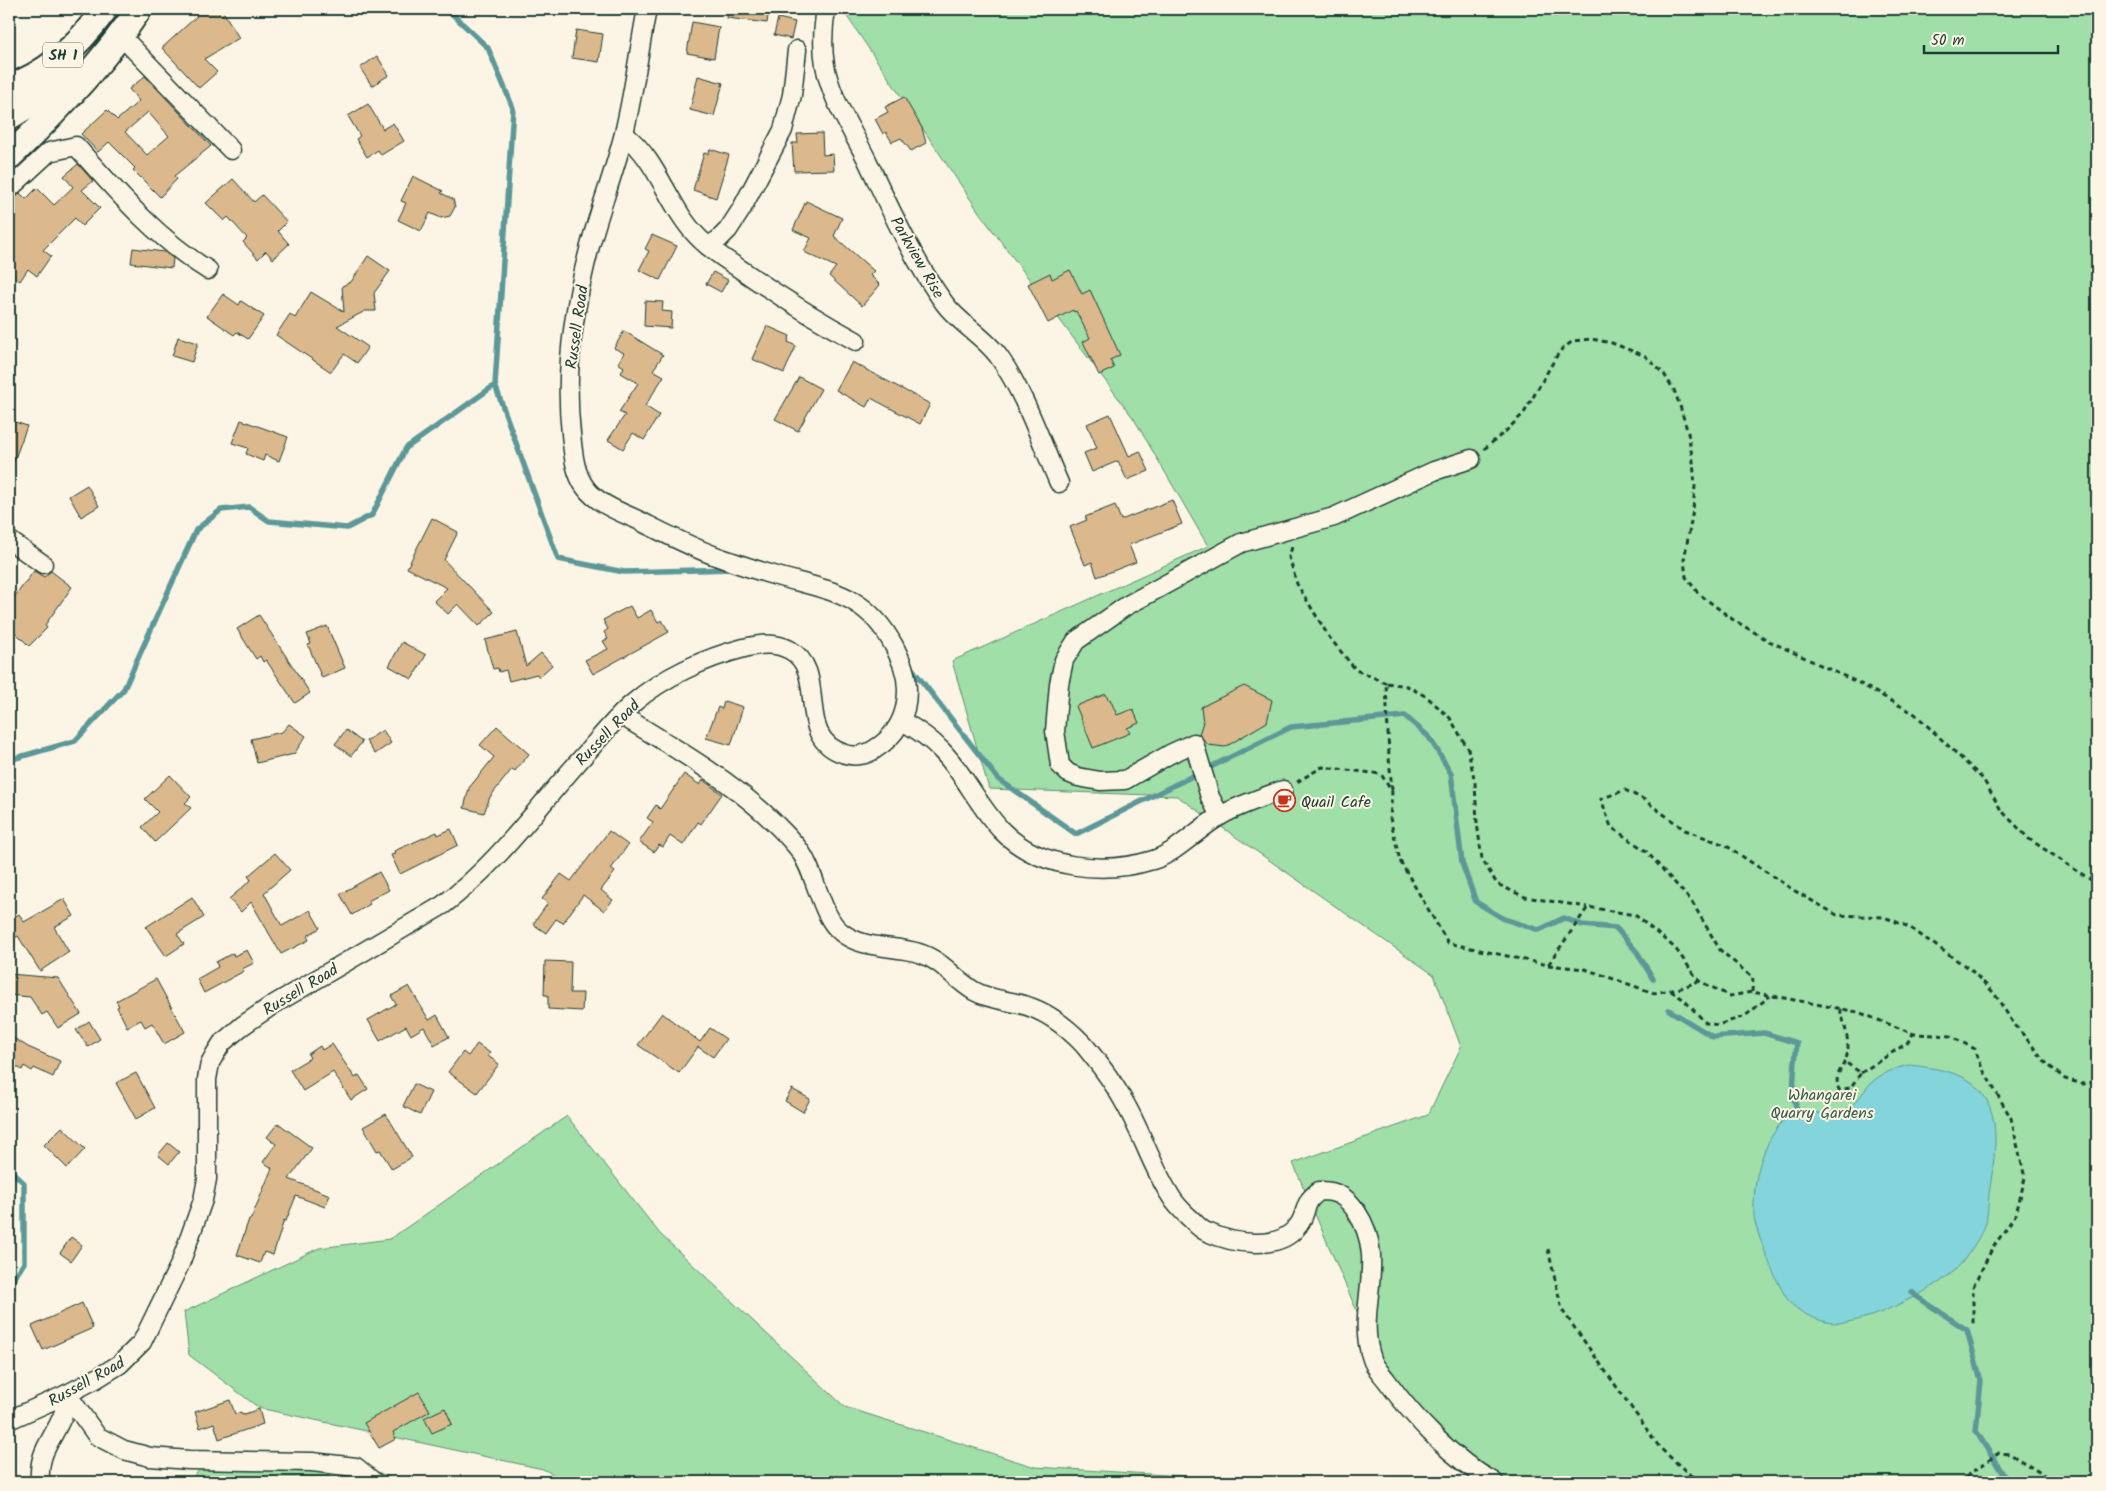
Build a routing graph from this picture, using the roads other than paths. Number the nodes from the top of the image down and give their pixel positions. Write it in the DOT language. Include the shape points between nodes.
graph roads {
  1 [pos="105,9"];
  2 [pos="139,9"];
  3 [pos="647,9"];
  4 [pos="826,9"];
  5 [pos="121,36"];
  6 [pos="797,50"];
  7 [pos="101,58"];
  8 [pos="9,87"];
  9 [pos="9,117"];
  10 [pos="624,134"];
  11 [pos="231,150"];
  12 [pos="9,157"];
  13 [pos="9,189"];
  14 [pos="708,246"];
  15 [pos="208,270"];
  16 [pos="856,341"];
  17 [pos="1471,459"];
  18 [pos="1059,483"];
  19 [pos="9,540"];
  20 [pos="43,564"];
  21 [pos="621,714"];
  22 [pos="902,721"];
  23 [pos="1283,790"];
  24 [pos="1220,816"];
  25 [pos="67,1394"];
  26 [pos="9,1420"];
  27 [pos="40,1482"];
  28 [pos="374,1482"];
  29 [pos="1494,1482"];
  1 -- 8 [label="highway, SH 1" via="60,58"];
  2 -- 5 [label="highway, SH 1"];
  3 -- 10 [label="street, Russell Road"];
  4 -- 18 [label="street, Parkview Rise" via="825,65 844,116 931,284 946,306 998,356 1016,386"];
  5 -- 7 [label="highway, SH 1"];
  5 -- 11 [label="street"];
  6 -- 14 [label="street" via="784,130 742,210 728,230"];
  7 -- 9 [label="highway, SH 1"];
  7 -- 12 [label="highway, SH 1"];
  10 -- 14 [label="street" via="647,157 687,224"];
  10 -- 22 [label="street, Russell Road" via="589,249 570,359 572,441 575,465 585,487 600,501 673,538 718,557 840,593 863,606 884,628 905,668 907,693"];
  13 -- 15 [label="street" via="49,152 76,146 143,220"];
  14 -- 16 [label="street" via="818,321"];
  17 -- 24 [label="street" via="1434,471 1334,517 1241,543 1126,606 1076,641 1064,660 1058,691 1055,730 1060,765 1068,773 1100,781 1125,780 1194,743 1210,797"];
  19 -- 20 [label="street"];
  21 -- 22 [label="street, Russell Road" via="651,689 721,654 776,644 795,653 806,667 818,733 833,749 850,756 869,754 890,739"];
  21 -- 25 [label="street, Russell Road" via="483,872 465,888 443,905 271,1006 222,1044 210,1063 207,1079 207,1179 203,1200 180,1264 149,1329 133,1353"];
  21 -- 29 [label="street" via="712,772 770,818 799,850 813,873 831,920 840,932 858,942 933,958 976,992 1044,1012 1064,1025 1104,1070 1124,1101 1170,1196 1203,1231 1244,1244 1264,1242 1281,1238 1296,1229 1309,1201 1319,1191 1332,1190 1350,1201 1364,1222 1370,1241 1372,1269 1367,1336 1372,1360 1407,1408 1439,1440 1482,1476"];
  22 -- 24 [label="street" via="943,751 1003,833 1030,853 1058,862 1108,867 1154,859"];
  23 -- 24 [label="street"];
  25 -- 26 [label="street, Russell Road"];
  25 -- 27 [label="street" via="62,1416 39,1465"];
  25 -- 28 [label="street" via="97,1436 124,1450 150,1457 312,1462 356,1467"];
}
